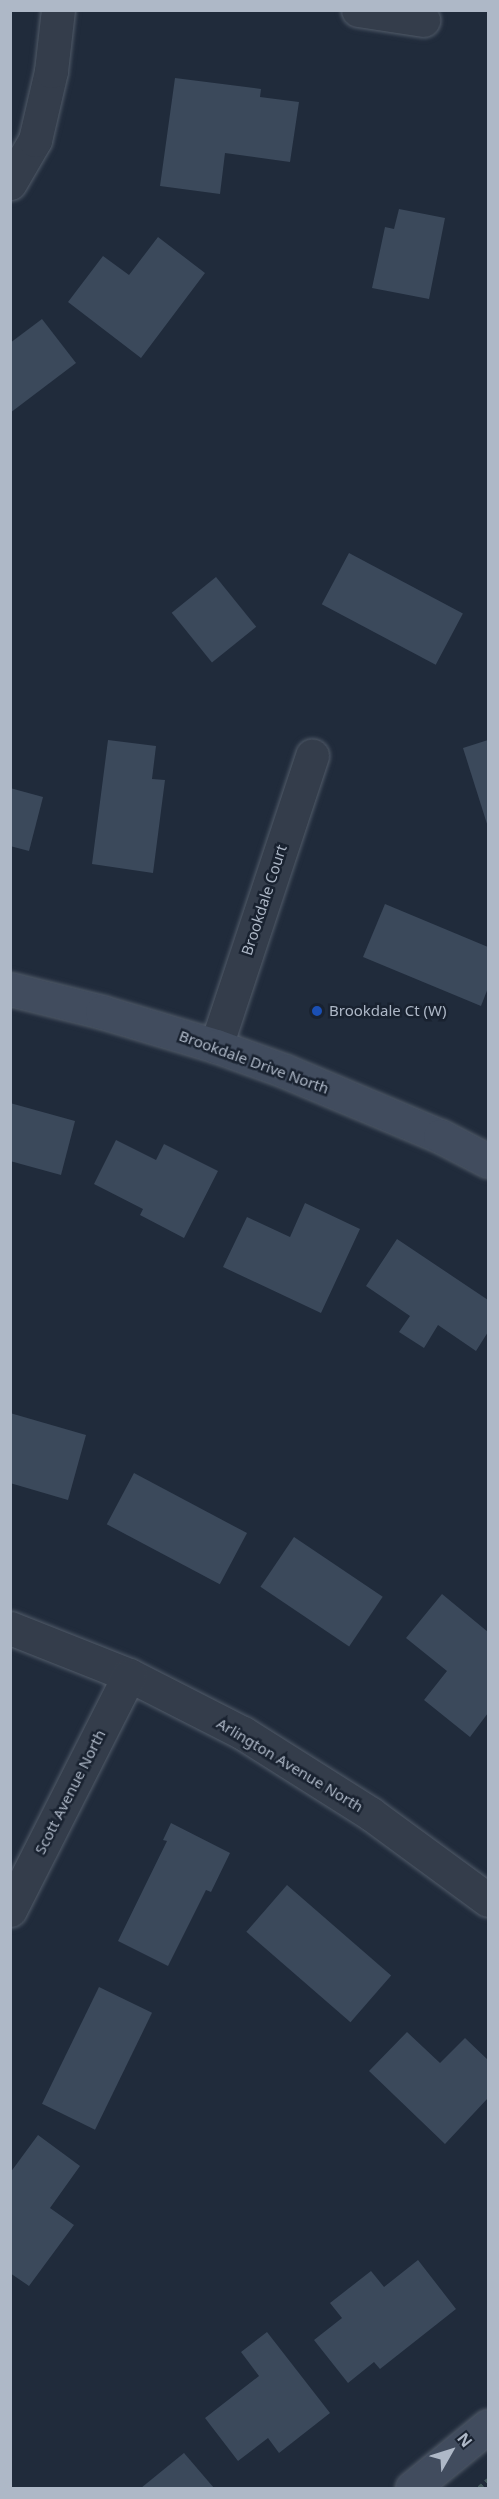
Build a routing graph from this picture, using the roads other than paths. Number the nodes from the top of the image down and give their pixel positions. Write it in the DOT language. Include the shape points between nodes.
graph roads {
  1 [pos="57,10"];
  2 [pos="358,10"];
  3 [pos="423,20"];
  4 [pos="10,183"];
  5 [pos="312,755"];
  6 [pos="10,989"];
  7 [pos="216,1046"];
  8 [pos="489,1161"];
  9 [pos="10,1628"];
  10 [pos="129,1675"];
  11 [pos="489,1900"];
  12 [pos="10,1910"];
  13 [pos="489,2426"];
  14 [pos="412,2488"];
  1 -- 4 [label="street" via="51,71 35,140"];
  2 -- 3 [label="street"];
  5 -- 7 [label="street, Brookdale Court"];
  6 -- 7 [label="street, Brookdale Drive North"];
  7 -- 8 [label="street, Brookdale Drive North" via="440,1136"];
  9 -- 10 [label="street, Arlington Avenue North"];
  10 -- 11 [label="street, Arlington Avenue North" via="243,1733 371,1814"];
  10 -- 12 [label="street, Scott Avenue North"];
  13 -- 14 [label="street"];
}
